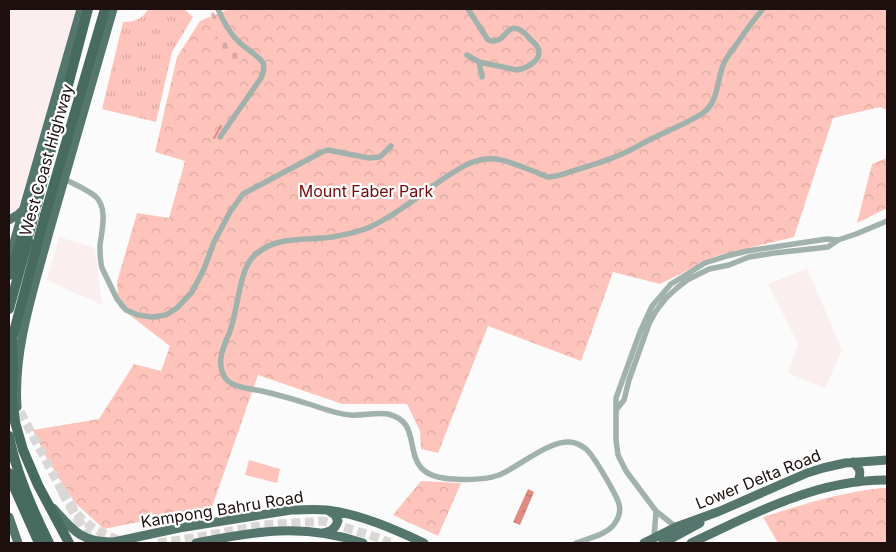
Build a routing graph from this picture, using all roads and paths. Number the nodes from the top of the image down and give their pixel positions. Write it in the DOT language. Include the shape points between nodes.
graph roads {
  1 [pos="81,9"];
  2 [pos="88,9"];
  3 [pos="106,9"];
  4 [pos="113,9"];
  5 [pos="218,9"];
  6 [pos="468,9"];
  7 [pos="763,9"];
  8 [pos="467,55"];
  9 [pos="479,62"];
  10 [pos="482,77"];
  11 [pos="220,137"];
  12 [pos="391,146"];
  13 [pos="64,179"];
  14 [pos="38,202"];
  15 [pos="24,210"];
  16 [pos="9,220"];
  17 [pos="887,221"];
  18 [pos="838,240"];
  19 [pos="727,256"];
  20 [pos="9,260"];
  21 [pos="729,265"];
  22 [pos="9,275"];
  23 [pos="9,309"];
  24 [pos="10,344"];
  25 [pos="616,410"];
  26 [pos="9,436"];
  27 [pos="887,460"];
  28 [pos="853,462"];
  29 [pos="9,473"];
  30 [pos="887,480"];
  31 [pos="858,482"];
  32 [pos="50,504"];
  33 [pos="329,510"];
  34 [pos="656,511"];
  35 [pos="720,511"];
  36 [pos="10,520"];
  37 [pos="676,527"];
  38 [pos="323,534"];
  39 [pos="9,536"];
  40 [pos="654,538"];
  41 [pos="18,543"];
  42 [pos="39,543"];
  43 [pos="49,543"];
  44 [pos="68,543"];
  45 [pos="111,543"];
  46 [pos="196,543"];
  47 [pos="363,543"];
  48 [pos="424,543"];
  49 [pos="576,543"];
  50 [pos="644,543"];
  51 [pos="663,543"];
  52 [pos="691,543"];
  1 -- 15 [label="main road"];
  2 -- 14 [label="highway, West Coast Highway"];
  3 -- 24 [label="highway, West Coast Highway, bridge"];
  4 -- 13 [label="main road"];
  5 -- 11 [label="street" via="226,28 260,59 264,69"];
  6 -- 9 [label="street" via="488,40 498,41 514,28 525,34 539,52 537,59 523,69"];
  7 -- 49 [label="street" via="724,63 710,106 696,117 623,154 548,177 496,158 468,163 368,228 334,237 275,243 250,258 244,270 232,326 222,348 220,367 230,382 340,414 378,413 399,418 411,436 421,470 444,478 497,475 547,447 564,441 579,444 594,459 620,508 615,523 608,530"];
  8 -- 9 [label="street"];
  9 -- 10 [label="street"];
  12 -- 13 [label="street" via="380,157 369,158 328,150 243,194 214,242 192,292 177,308 152,318 126,310 117,299 100,263 103,226 100,202"];
  13 -- 32 [label="main road" via="20,345 17,386 20,433"];
  14 -- 22 [label="highway, bridge"];
  14 -- 23 [label="highway, West Coast Highway, bridge"];
  15 -- 16 [label="main road"];
  15 -- 20 [label="main road"];
  17 -- 18 [label="street"];
  18 -- 19 [label="street" via="819,240"];
  18 -- 21 [label="street" via="828,247 762,255"];
  19 -- 21 [label="street"];
  19 -- 25 [label="street" via="705,263 671,284 652,306 616,398"];
  21 -- 25 [label="street" via="709,269 687,280 658,308 649,324 624,400"];
  24 -- 44 [label="highway, West Coast Highway, bridge" via="15,422 23,450"];
  25 -- 34 [label="street" via="618,455"];
  26 -- 43 [label="highway" via="24,487"];
  27 -- 28 [label="main road, Lower Delta Road"];
  28 -- 31 [label="main road" via="860,470"];
  28 -- 35 [label="main road, Lower Delta Road" via="806,473"];
  29 -- 42 [label="highway, bridge"];
  30 -- 31 [label="main road, Lower Delta Road"];
  31 -- 52 [label="main road, Lower Delta Road" via="792,498"];
  32 -- 44 [label="main road"];
  32 -- 45 [label="main road, Kampong Bahru Road" via="77,534 86,539"];
  33 -- 38 [label="main road" via="338,521 336,528"];
  33 -- 45 [label="main road, Kampong Bahru Road" via="284,511 178,528"];
  33 -- 48 [label="main road, Kampong Bahru Road" via="367,520"];
  34 -- 37 [label="street"];
  34 -- 40 [label="street"];
  35 -- 37 [label="main road, Lower Delta Road"];
  35 -- 51 [label="main road"];
  36 -- 39 [label="main road"];
  36 -- 41 [label="main road"];
  37 -- 40 [label="main road, Lower Delta Road"];
  38 -- 46 [label="main road, Kampong Bahru Road" via="270,531"];
  38 -- 47 [label="main road, Kampong Bahru Road"];
  40 -- 50 [label="main road, Lower Delta Road"];
}
